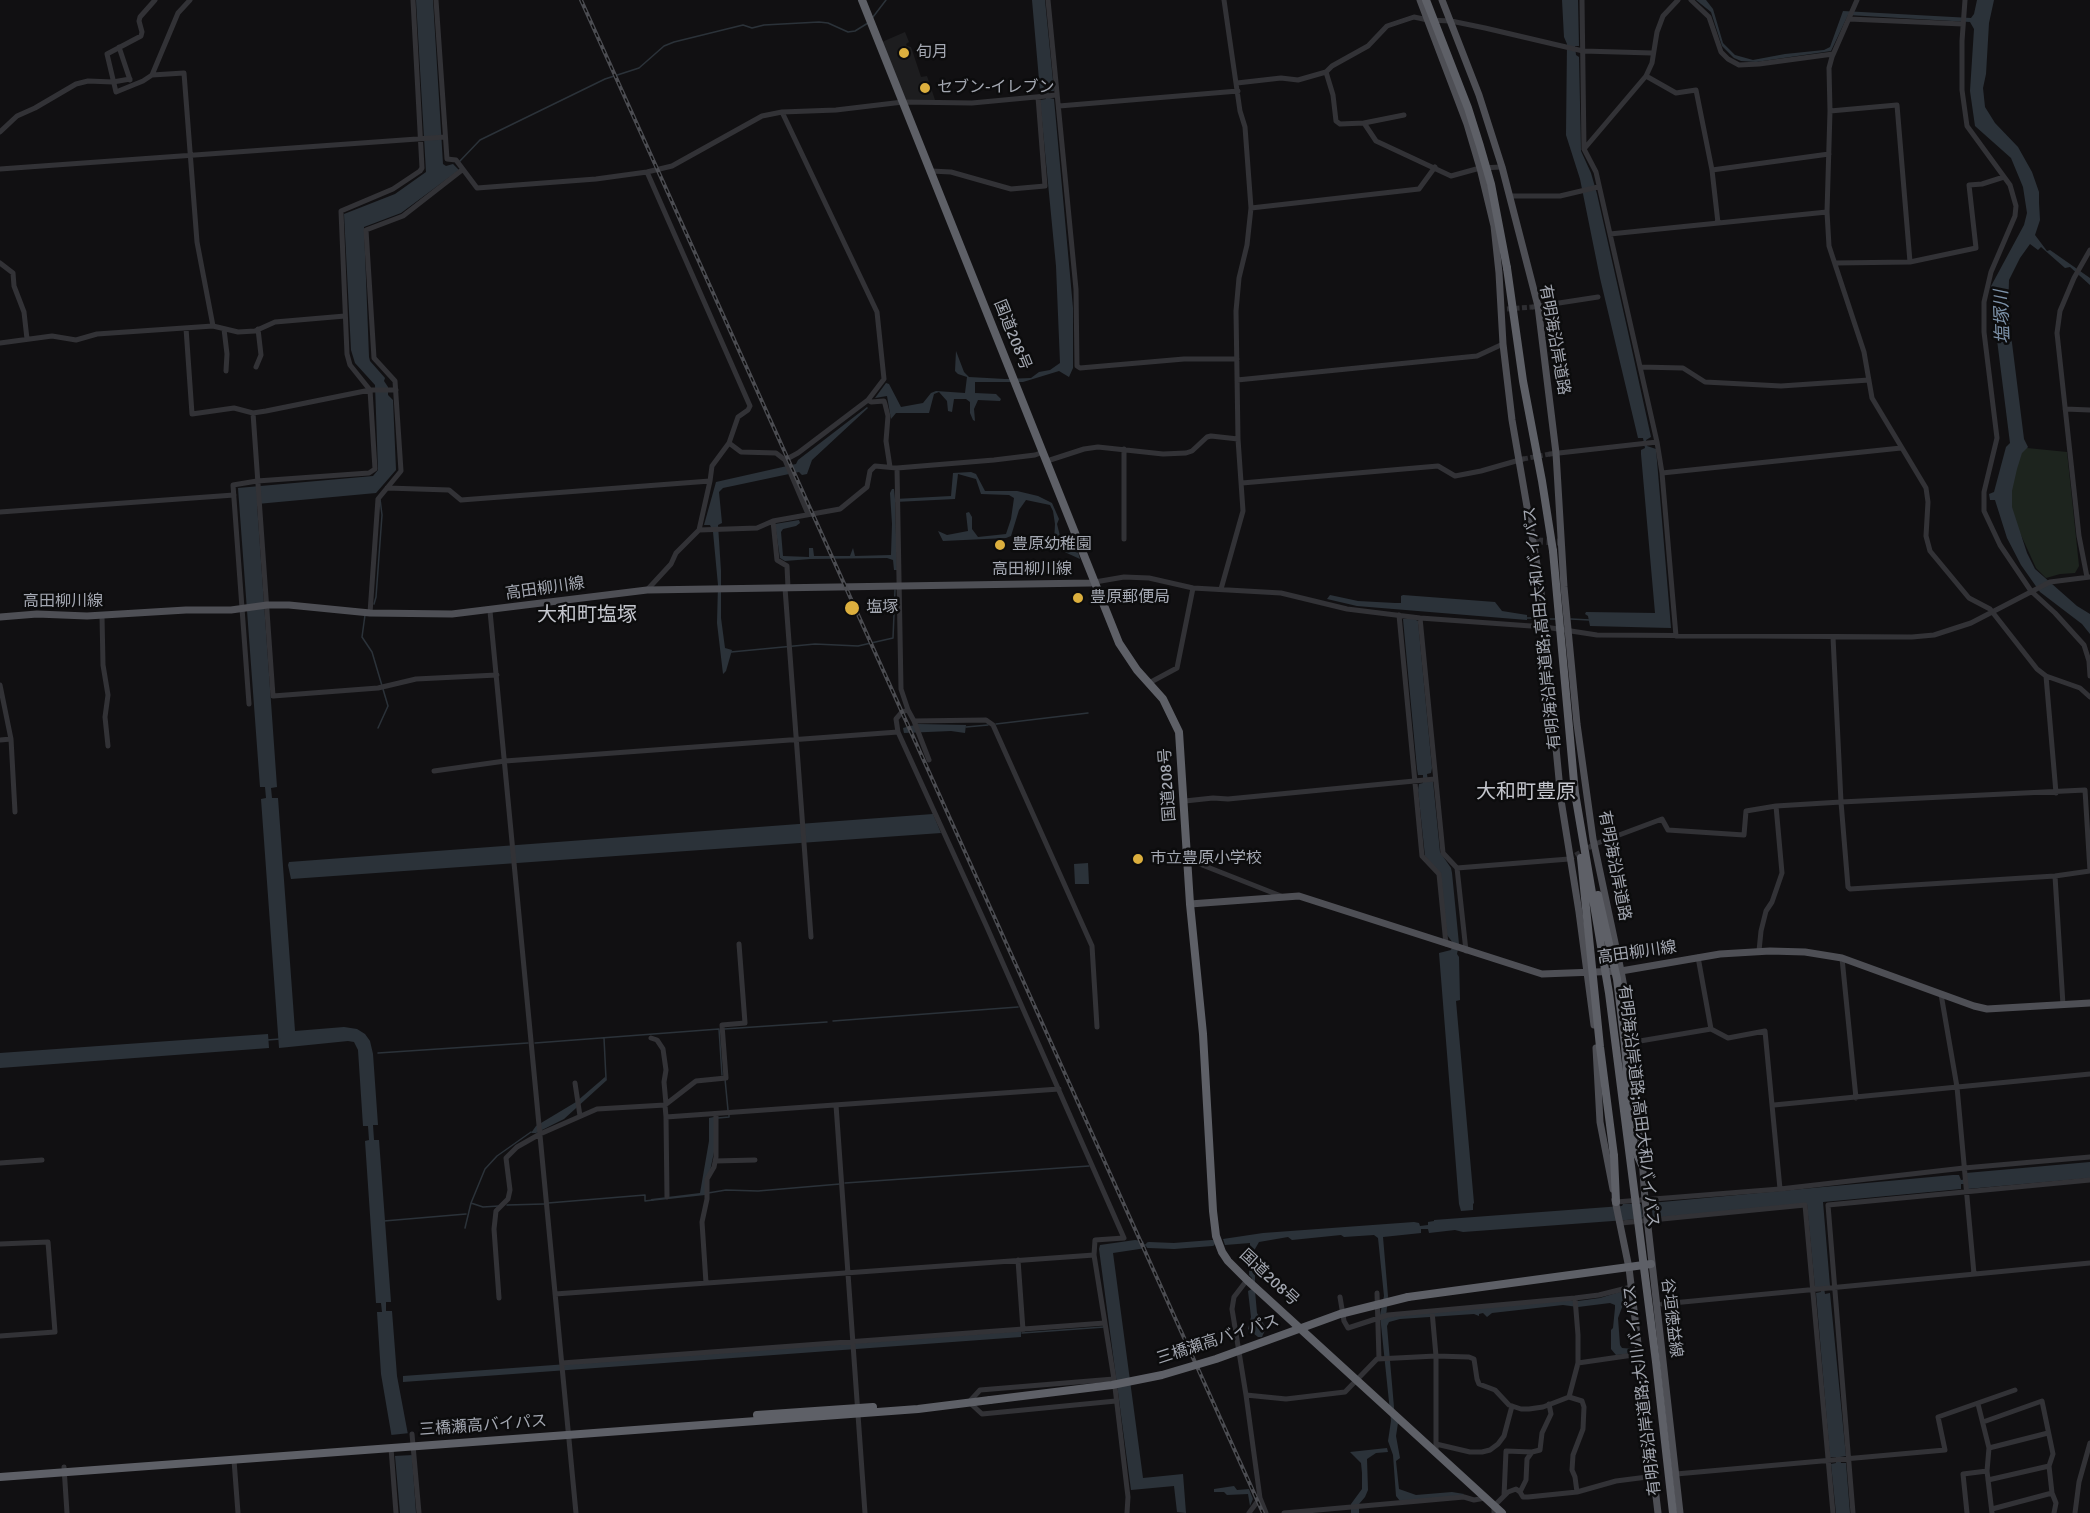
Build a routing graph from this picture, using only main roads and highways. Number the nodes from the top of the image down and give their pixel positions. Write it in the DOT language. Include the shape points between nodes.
graph roads {
  1 [pos="862,0"];
  2 [pos="1420,0"];
  3 [pos="1426,0"];
  4 [pos="1442,0"];
  5 [pos="1095,582"];
  6 [pos="0,617"];
  7 [pos="1575,793"];
  8 [pos="1190,904"];
  9 [pos="1621,971"];
  10 [pos="1587,974"];
  11 [pos="2090,1003"];
  12 [pos="1642,1165"];
  13 [pos="1645,1200"];
  14 [pos="1616,1202"];
  15 [pos="1647,1264"];
  16 [pos="1629,1268"];
  17 [pos="392,1446"];
  18 [pos="64,1470"];
  19 [pos="0,1472"];
  20 [pos="1676,1474"];
  21 [pos="1655,1476"];
  22 [pos="0,1477"];
  23 [pos="1494,1509"];
  24 [pos="1502,1513"];
  25 [pos="1658,1513"];
  26 [pos="1672,1513"];
  27 [pos="1680,1513"];
  1 -- 5 [label="highway, 国道208号"];
  2 -- 10 [label="main road" via="1459,101 1480,168 1497,244 1504,310 1503,344 1540,582 1569,859"];
  3 -- 7 [label="highway, 有明海沿岸道路;高田大和バイパス, bridge" via="1480,146 1508,268 1552,551"];
  4 -- 9 [label="main road, 有明海沿岸道路" via="1502,167 1536,307 1587,798"];
  5 -- 6 [label="main road, 高田柳川線" via="647,590 452,615 370,614 266,605 102,616"];
  5 -- 8 [label="highway, 国道208号" via="1119,643 1163,699 1179,732"];
  7 -- 12 [label="highway, bridge" via="1617,979 1634,1148"];
  7 -- 14 [label="highway, bridge"];
  7 -- 15 [label="highway, 有明海沿岸道路;高田大和バイパス, bridge" via="1605,964"];
  8 -- 10 [label="main road, 高田柳川線" via="1299,896 1542,974"];
  8 -- 23 [label="highway, 国道208号" via="1216,1236 1228,1261 1436,1448"];
  9 -- 10 [label="main road, 高田柳川線"];
  9 -- 11 [label="main road, 高田柳川線" via="1698,957 1759,951 1806,952 1842,958 1987,1009"];
  9 -- 12 [label="main road, 有明海沿岸道路" via="1634,1042"];
  10 -- 14 [label="main road" via="1600,1122"];
  12 -- 13 [label="main road, 有明海沿岸道路"];
  13 -- 15 [label="main road, 谷垣徳益線"];
  14 -- 16 [label="main road"];
  15 -- 16 [label="highway, 三橋瀬高バイパス"];
  15 -- 20 [label="main road, 谷垣徳益線"];
  15 -- 26 [label="highway, 有明海沿岸道路;大川バイパス, bridge"];
  16 -- 17 [label="highway, 三橋瀬高バイパス, bridge" via="1408,1298 1340,1314 1162,1375 1112,1385 969,1402"];
  16 -- 21 [label="main road"];
  17 -- 18 [label="highway, 三橋瀬高バイパス"];
  17 -- 18 [label="highway, 三橋瀬高バイパス"];
  18 -- 19 [label="highway, 三橋瀬高バイパス"];
  18 -- 22 [label="highway, 三橋瀬高バイパス"];
  20 -- 21 [label="main road"];
  20 -- 27 [label="main road, 谷垣徳益線"];
  21 -- 25 [label="main road"];
  23 -- 24 [label="highway, 国道208号"];
}
